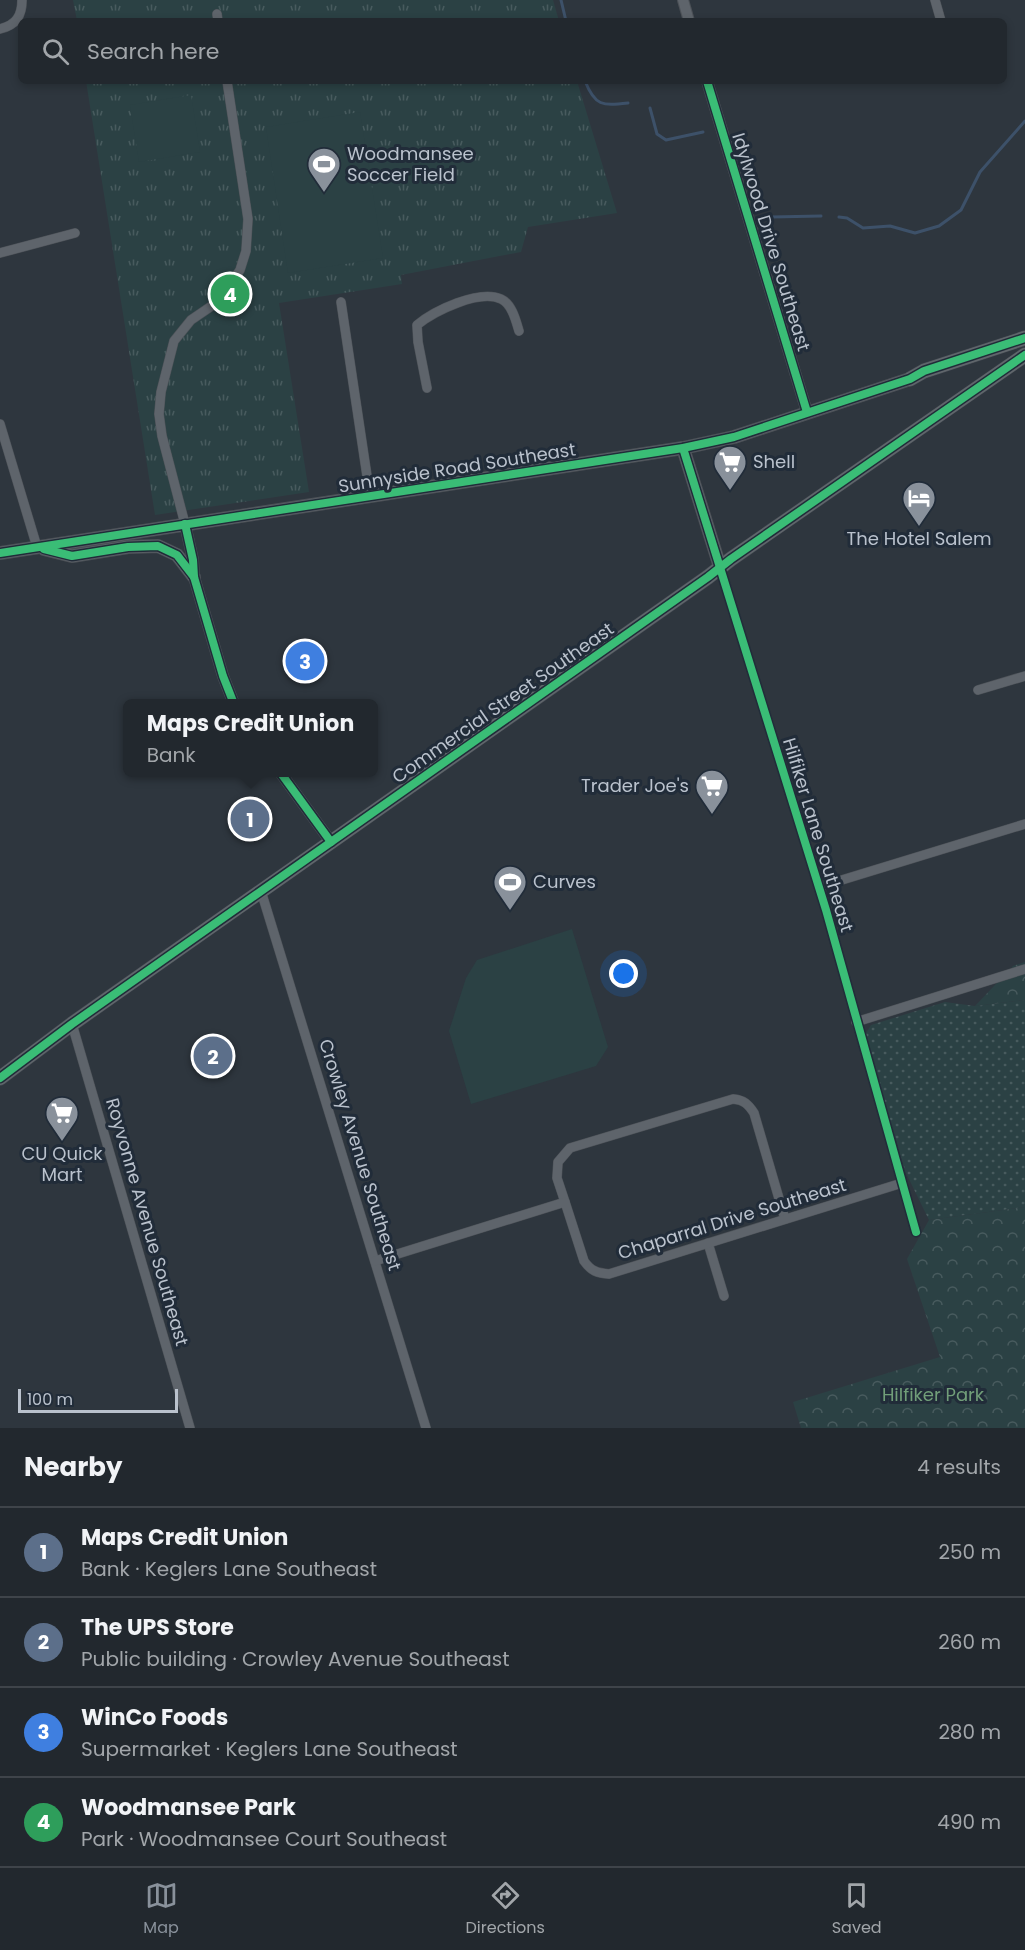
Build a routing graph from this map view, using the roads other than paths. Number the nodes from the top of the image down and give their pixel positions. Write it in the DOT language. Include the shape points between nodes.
graph roads {
  1 [pos="22,0"];
  2 [pos="682,0"];
  3 [pos="935,0"];
  4 [pos="19,18"];
  5 [pos="688,18"];
  6 [pos="940,18"];
  7 [pos="18,20"];
  8 [pos="0,29"];
  9 [pos="227,84"];
  10 [pos="708,84"];
  11 [pos="75,232"];
  12 [pos="0,254"];
  13 [pos="341,302"];
  14 [pos="519,331"];
  15 [pos="1025,338"];
  16 [pos="1025,355"];
  17 [pos="910,379"];
  18 [pos="427,388"];
  19 [pos="807,412"];
  20 [pos="0,423"];
  21 [pos="683,448"];
  22 [pos="370,496"];
  23 [pos="185,524"];
  24 [pos="37,547"];
  25 [pos="0,553"];
  26 [pos="720,567"];
  27 [pos="194,577"];
  28 [pos="1025,675"];
  29 [pos="978,690"];
  30 [pos="232,699"];
  31 [pos="284,777"];
  32 [pos="1025,824"];
  33 [pos="331,842"];
  34 [pos="819,887"];
  35 [pos="261,891"];
  36 [pos="1025,969"];
  37 [pos="856,1022"];
  38 [pos="72,1024"];
  39 [pos="0,1078"];
  40 [pos="902,1183"];
  41 [pos="565,1202"];
  42 [pos="785,1220"];
  43 [pos="916,1232"];
  44 [pos="708,1243"];
  45 [pos="375,1260"];
  46 [pos="724,1296"];
  47 [pos="190,1428"];
  48 [pos="426,1428"];
  1 -- 4 [label="street"];
  2 -- 5 [label="street"];
  3 -- 6 [label="street"];
  7 -- 8 [label="street"];
  9 -- 23 [label="street" via="248,219 246,251 240,270 226,291 191,320 174,341 161,392 162,436"];
  10 -- 19 [label="street, Idylwood Drive Southeast"];
  11 -- 12 [label="street"];
  13 -- 22 [label="street"];
  14 -- 18 [label="street" via="509,306 501,298 484,297 444,307 417,325"];
  15 -- 17 [label="main road"];
  16 -- 26 [label="main road, Commercial Street Southeast"];
  17 -- 19 [label="main road, Sunnyside Road Southeast"];
  19 -- 21 [label="main road, Sunnyside Road Southeast" via="734,437"];
  20 -- 24 [label="street"];
  21 -- 22 [label="main road, Sunnyside Road Southeast"];
  21 -- 26 [label="main road, Hilfiker Lane Southeast"];
  22 -- 23 [label="main road, Sunnyside Road Southeast"];
  23 -- 24 [label="main road, Sunnyside Road Southeast"];
  23 -- 27 [label="street"];
  24 -- 25 [label="main road, Sunnyside Road Southeast"];
  24 -- 27 [label="main road" via="72,556 158,546 177,555"];
  26 -- 33 [label="main road, Commercial Street Southeast"];
  26 -- 34 [label="street, Hilfiker Lane Southeast"];
  27 -- 30 [label="street"];
  28 -- 29 [label="street"];
  31 -- 33 [label="street"];
  32 -- 34 [label="street"];
  33 -- 35 [label="main road, Commercial Street Southeast"];
  34 -- 37 [label="street, Hilfiker Lane Southeast"];
  35 -- 38 [label="main road, Commercial Street Southeast"];
  35 -- 45 [label="street, Crowley Avenue Southeast"];
  36 -- 37 [label="street"];
  37 -- 40 [label="street, Hilfiker Lane Southeast"];
  38 -- 39 [label="main road, Commercial Street Southeast"];
  38 -- 47 [label="street, Royvonne Avenue Southeast"];
  40 -- 42 [label="street, Chaparral Drive Southeast"];
  40 -- 43 [label="street, Hilfiker Lane Southeast"];
  41 -- 42 [label="street" via="558,1162 570,1148 733,1099 741,1100 754,1113"];
  41 -- 44 [label="street, Chaparral Drive Southeast" via="584,1262 598,1273 609,1274"];
  41 -- 45 [label="street"];
  42 -- 44 [label="street, Chaparral Drive Southeast"];
  44 -- 46 [label="street"];
  45 -- 48 [label="street, Crowley Avenue Southeast"];
}
